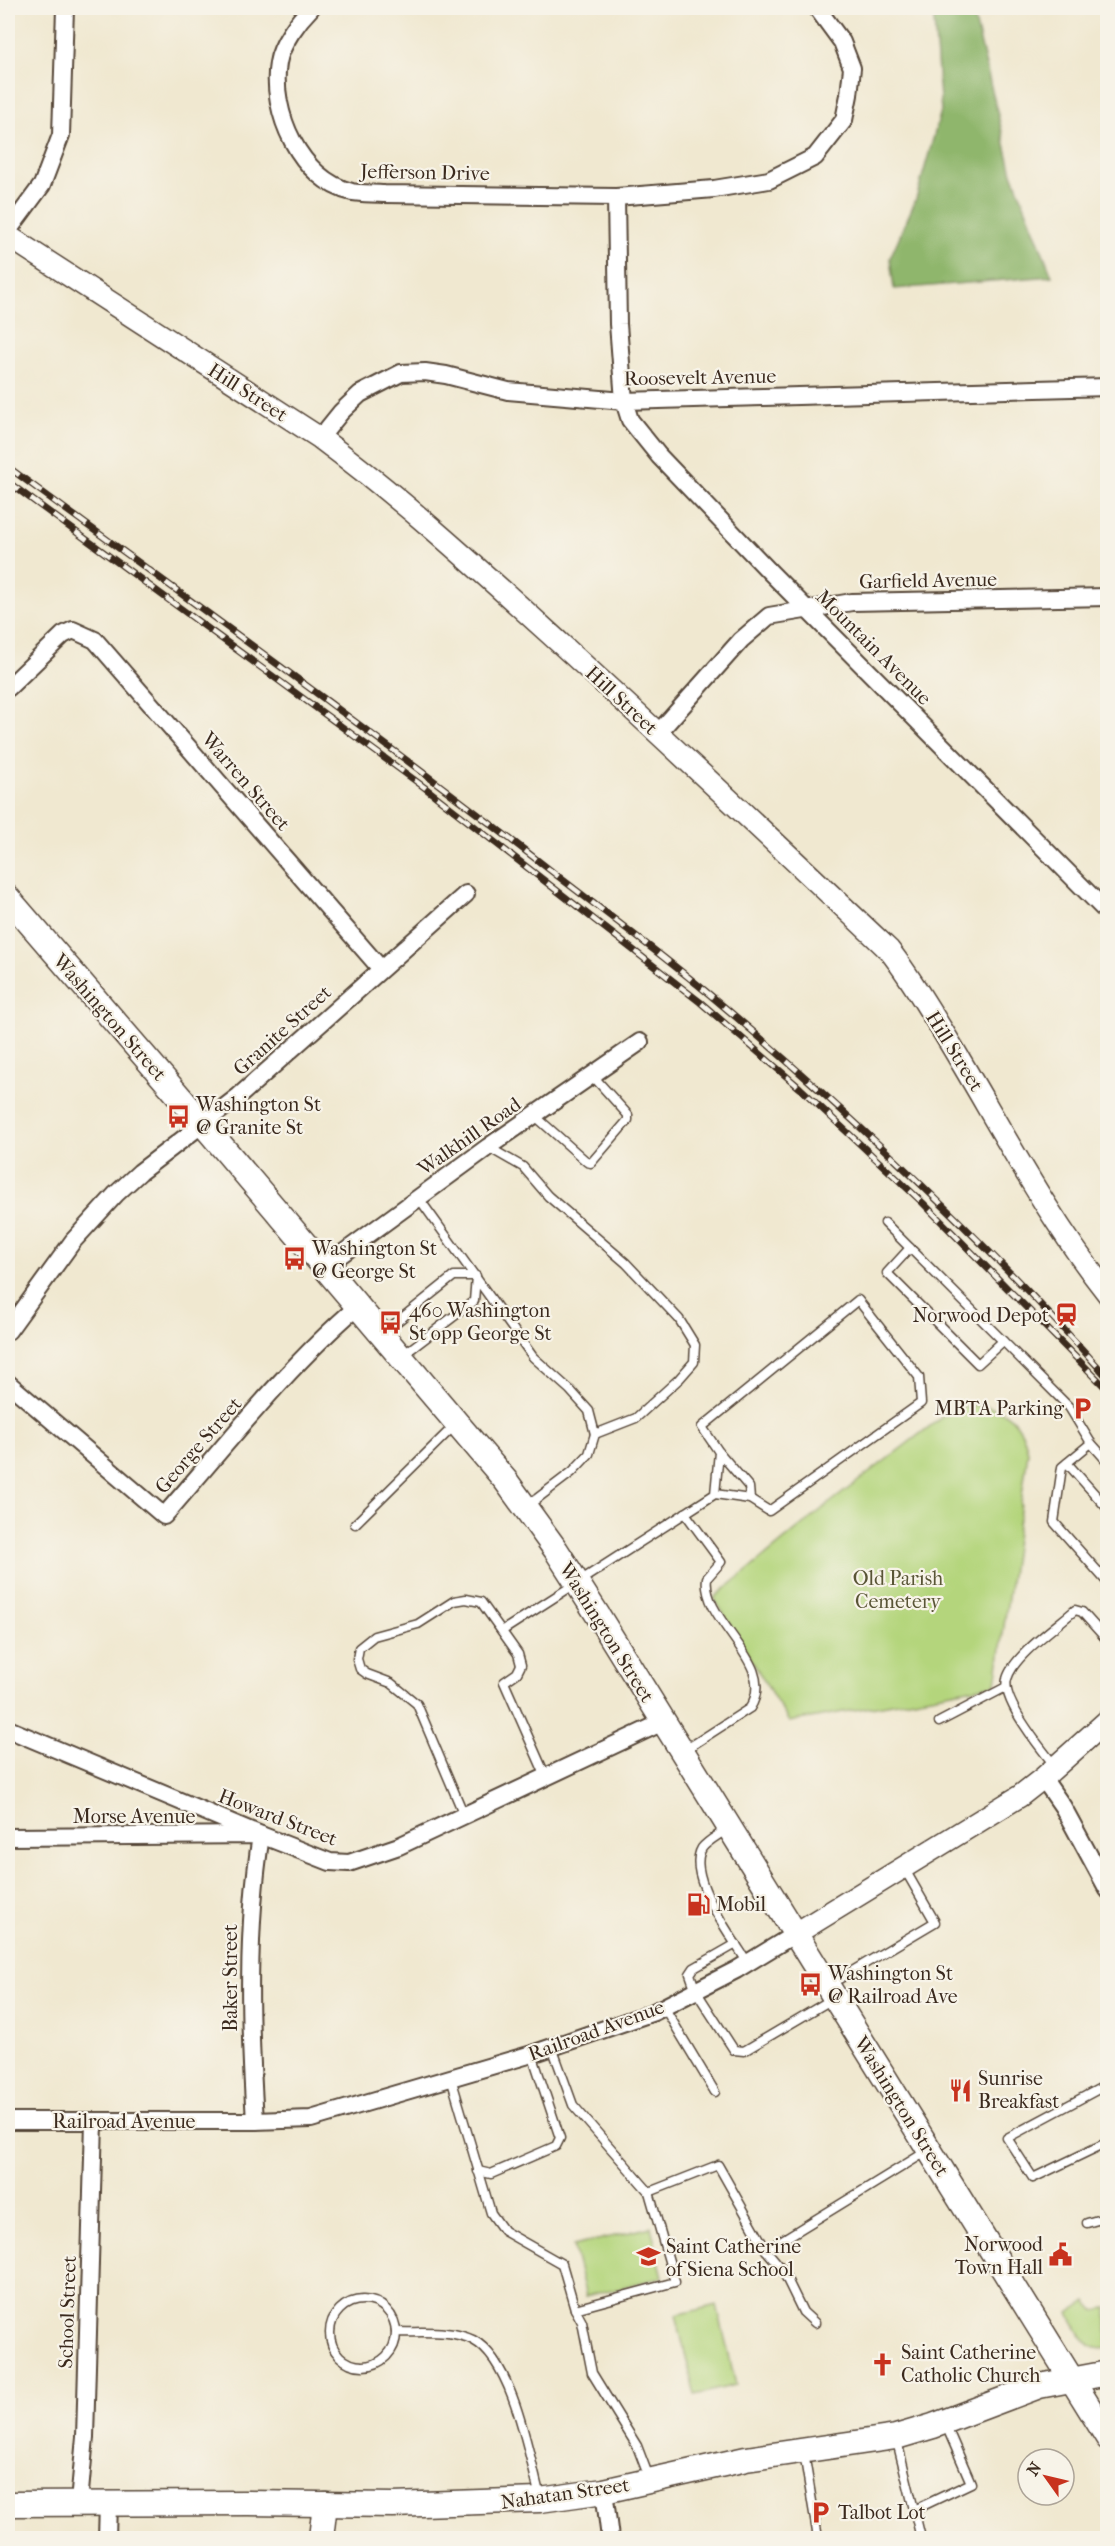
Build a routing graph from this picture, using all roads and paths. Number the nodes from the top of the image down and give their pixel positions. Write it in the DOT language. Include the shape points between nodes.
graph roads {
  1 [pos="65,8"];
  2 [pos="311,8"];
  3 [pos="817,8"];
  4 [pos="616,197"];
  5 [pos="8,234"];
  6 [pos="1107,387"];
  7 [pos="624,401"];
  8 [pos="320,438"];
  9 [pos="1107,597"];
  10 [pos="806,608"];
  11 [pos="8,688"];
  12 [pos="658,733"];
  13 [pos="466,894"];
  14 [pos="8,898"];
  15 [pos="1107,913"];
  16 [pos="381,969"];
  17 [pos="640,1042"];
  18 [pos="592,1075"];
  19 [pos="534,1115"];
  20 [pos="203,1124"];
  21 [pos="488,1147"];
  22 [pos="418,1197"];
  23 [pos="885,1223"];
  24 [pos="910,1248"];
  25 [pos="324,1267"];
  26 [pos="476,1276"];
  27 [pos="1107,1293"];
  28 [pos="358,1306"];
  29 [pos="8,1331"];
  30 [pos="381,1334"];
  31 [pos="1003,1341"];
  32 [pos="401,1357"];
  33 [pos="8,1383"];
  34 [pos="456,1423"];
  35 [pos="595,1434"];
  36 [pos="1090,1443"];
  37 [pos="719,1452"];
  38 [pos="1107,1462"];
  39 [pos="1067,1463"];
  40 [pos="715,1494"];
  41 [pos="750,1499"];
  42 [pos="525,1507"];
  43 [pos="1107,1509"];
  44 [pos="685,1513"];
  45 [pos="355,1524"];
  46 [pos="577,1582"];
  47 [pos="1107,1583"];
  48 [pos="502,1631"];
  49 [pos="1107,1641"];
  50 [pos="1006,1687"];
  51 [pos="1107,1720"];
  52 [pos="663,1722"];
  53 [pos="939,1722"];
  54 [pos="8,1729"];
  55 [pos="682,1752"];
  56 [pos="1050,1773"];
  57 [pos="546,1777"];
  58 [pos="464,1815"];
  59 [pos="729,1828"];
  60 [pos="261,1835"];
  61 [pos="8,1838"];
  62 [pos="903,1868"];
  63 [pos="1107,1890"];
  64 [pos="795,1934"];
  65 [pos="736,1944"];
  66 [pos="748,1963"];
  67 [pos="696,1990"];
  68 [pos="831,1992"];
  69 [pos="664,2007"];
  70 [pos="552,2047"];
  71 [pos="532,2054"];
  72 [pos="451,2078"];
  73 [pos="1107,2084"];
  74 [pos="715,2092"];
  75 [pos="8,2121"];
  76 [pos="255,2121"];
  77 [pos="94,2122"];
  78 [pos="1107,2142"];
  79 [pos="929,2150"];
  80 [pos="478,2171"];
  81 [pos="649,2192"];
  82 [pos="1107,2217"];
  83 [pos="1087,2223"];
  84 [pos="766,2250"];
  85 [pos="575,2309"];
  86 [pos="815,2323"];
  87 [pos="396,2332"];
  88 [pos="1107,2373"];
  89 [pos="1071,2379"];
  90 [pos="944,2422"];
  91 [pos="896,2437"];
  92 [pos="1107,2438"];
  93 [pos="804,2451"];
  94 [pos="650,2480"];
  95 [pos="604,2491"];
  96 [pos="540,2500"];
  97 [pos="79,2503"];
  98 [pos="108,2503"];
  99 [pos="8,2504"];
  100 [pos="325,2504"];
  101 [pos="914,2510"];
  102 [pos="107,2538"];
  103 [pos="321,2538"];
  104 [pos="610,2538"];
  105 [pos="818,2538"];
  106 [pos="921,2538"];
  1 -- 5 [label="street" via="61,135 42,185"];
  2 -- 4 [label="street, Jefferson Drive" via="294,29 278,60 277,87 286,130 313,169 328,182 351,192 384,194"];
  3 -- 4 [label="street, Jefferson Drive" via="842,42 852,69 844,120 815,157 769,180"];
  4 -- 7 [label="street"];
  5 -- 8 [label="street, Hill Street"];
  6 -- 7 [label="street, Roosevelt Avenue"];
  7 -- 8 [label="street, Roosevelt Avenue" via="508,391 446,375 401,373 360,394"];
  7 -- 10 [label="street, Mountain Avenue" via="630,420 659,456"];
  8 -- 12 [label="street, Hill Street" via="451,544"];
  9 -- 10 [label="street, Garfield Avenue" via="885,600"];
  10 -- 12 [label="street, Garfield Avenue" via="769,616 741,640"];
  10 -- 15 [label="street, Mountain Avenue"];
  11 -- 16 [label="street, Warren Street" via="63,635 73,630 95,640"];
  12 -- 27 [label="street, Hill Street" via="889,950 970,1076 1074,1251"];
  13 -- 16 [label="street, Granite Street"];
  14 -- 20 [label="main road, Washington Street"];
  16 -- 20 [label="street, Granite Street"];
  17 -- 18 [label="street, Walkhill Road"];
  18 -- 19 [label="street, Walkhill Road"];
  18 -- 19 [label="lane" via="628,1115 628,1120 591,1162"];
  19 -- 21 [label="street, Walkhill Road"];
  20 -- 25 [label="main road, Washington Street"];
  20 -- 29 [label="street, Granite Street" via="140,1172 96,1215"];
  21 -- 22 [label="street, Walkhill Road"];
  21 -- 35 [label="lane" via="523,1167 548,1196 626,1263 678,1319 695,1345 694,1362 636,1418"];
  22 -- 25 [label="street, Walkhill Road"];
  22 -- 26 [label="lane"];
  23 -- 24 [label="lane"];
  24 -- 31 [label="lane"];
  24 -- 31 [label="lane" via="887,1273 978,1364"];
  25 -- 28 [label="main road, Washington Street"];
  26 -- 30 [label="lane" via="454,1276"];
  26 -- 32 [label="lane" via="474,1300"];
  26 -- 35 [label="lane" via="533,1357 589,1411"];
  28 -- 30 [label="main road, Washington Street"];
  28 -- 33 [label="street, George Street" via="276,1388 164,1516"];
  30 -- 32 [label="main road, Washington Street"];
  31 -- 36 [label="lane" via="1069,1407"];
  32 -- 34 [label="main road, Washington Street"];
  34 -- 42 [label="main road, Washington Street"];
  34 -- 45 [label="lane"];
  35 -- 42 [label="lane" via="589,1454 572,1472"];
  36 -- 38 [label="lane"];
  36 -- 39 [label="lane"];
  37 -- 40 [label="lane"];
  37 -- 41 [label="lane" via="749,1487"];
  37 -- 41 [label="lane" via="702,1427 858,1300 919,1377 921,1403 769,1511"];
  39 -- 43 [label="lane"];
  39 -- 47 [label="lane" via="1062,1467 1054,1522"];
  40 -- 41 [label="lane"];
  40 -- 44 [label="lane"];
  42 -- 46 [label="main road, Washington Street"];
  44 -- 46 [label="lane"];
  44 -- 55 [label="lane" via="721,1562 707,1578 708,1596 756,1674 756,1696 750,1708"];
  46 -- 48 [label="lane"];
  46 -- 52 [label="main road, Washington Street"];
  48 -- 57 [label="lane" via="521,1665 504,1682"];
  48 -- 58 [label="lane" via="481,1602 466,1599 454,1601 418,1624 374,1636 359,1648 360,1669 391,1683 417,1704"];
  49 -- 50 [label="lane" via="1082,1612 1075,1610 1018,1660 1006,1679"];
  50 -- 53 [label="lane"];
  50 -- 56 [label="lane"];
  51 -- 56 [label="street, Railroad Avenue"];
  52 -- 55 [label="main road, Washington Street"];
  52 -- 57 [label="street, Howard Street"];
  54 -- 60 [label="street, Howard Street"];
  55 -- 59 [label="main road, Washington Street"];
  56 -- 62 [label="street, Railroad Avenue" via="995,1813"];
  56 -- 63 [label="street" via="1063,1807"];
  57 -- 58 [label="street, Howard Street"];
  58 -- 60 [label="street, Howard Street" via="399,1846 349,1863 330,1862"];
  59 -- 64 [label="main road, Washington Street"];
  59 -- 65 [label="lane" via="703,1847 699,1873"];
  60 -- 61 [label="street, Morse Avenue"];
  60 -- 76 [label="street, Baker Street" via="249,1949"];
  62 -- 64 [label="street, Railroad Avenue"];
  62 -- 68 [label="lane" via="935,1922"];
  64 -- 66 [label="street, Railroad Avenue"];
  64 -- 68 [label="main road, Washington Street"];
  65 -- 66 [label="lane"];
  65 -- 67 [label="lane" via="694,1968 690,1974"];
  66 -- 67 [label="street, Railroad Avenue"];
  67 -- 68 [label="lane" via="734,2050 744,2050"];
  67 -- 69 [label="street, Railroad Avenue"];
  68 -- 79 [label="main road, Washington Street"];
  69 -- 70 [label="street, Railroad Avenue"];
  69 -- 74 [label="lane"];
  70 -- 71 [label="street, Railroad Avenue"];
  70 -- 81 [label="lane" via="573,2105"];
  71 -- 72 [label="street, Railroad Avenue"];
  71 -- 80 [label="lane" via="560,2138 556,2146 491,2174"];
  72 -- 76 [label="street, Railroad Avenue" via="311,2119"];
  72 -- 80 [label="lane"];
  73 -- 78 [label="lane" via="1007,2138 1033,2178"];
  75 -- 77 [label="street, Railroad Avenue"];
  76 -- 77 [label="street, Railroad Avenue"];
  77 -- 97 [label="street, School Street" via="85,2437"];
  79 -- 84 [label="lane"];
  79 -- 89 [label="main road, Washington Street"];
  80 -- 85 [label="lane" via="491,2213 504,2232 562,2264"];
  81 -- 84 [label="lane" via="718,2165"];
  81 -- 85 [label="lane" via="675,2282"];
  82 -- 83 [label="lane"];
  84 -- 86 [label="lane" via="782,2269 803,2312"];
  85 -- 94 [label="lane" via="582,2322 592,2373 637,2446"];
  87 -- 87 [label="lane" via="388,2312 370,2300 348,2303 333,2319 330,2331 336,2353 356,2365 379,2362 394,2344"];
  87 -- 96 [label="lane" via="444,2333 472,2340 488,2352 502,2372 521,2421"];
  88 -- 89 [label="main road, Nahatan Street"];
  89 -- 90 [label="main road, Nahatan Street" via="1039,2386"];
  89 -- 92 [label="main road, Washington Street"];
  90 -- 91 [label="main road, Nahatan Street"];
  90 -- 101 [label="lane" via="971,2483"];
  91 -- 93 [label="main road, Nahatan Street"];
  91 -- 101 [label="lane"];
  93 -- 94 [label="main road, Nahatan Street"];
  93 -- 105 [label="lane"];
  94 -- 95 [label="main road, Nahatan Street"];
  95 -- 96 [label="main road, Nahatan Street"];
  95 -- 104 [label="street"];
  96 -- 100 [label="main road, Nahatan Street"];
  97 -- 98 [label="main road, Nahatan Street"];
  97 -- 99 [label="main road, Nahatan Street"];
  98 -- 100 [label="main road, Nahatan Street"];
  98 -- 102 [label="street"];
  100 -- 103 [label="main road"];
  101 -- 106 [label="lane"];
}
